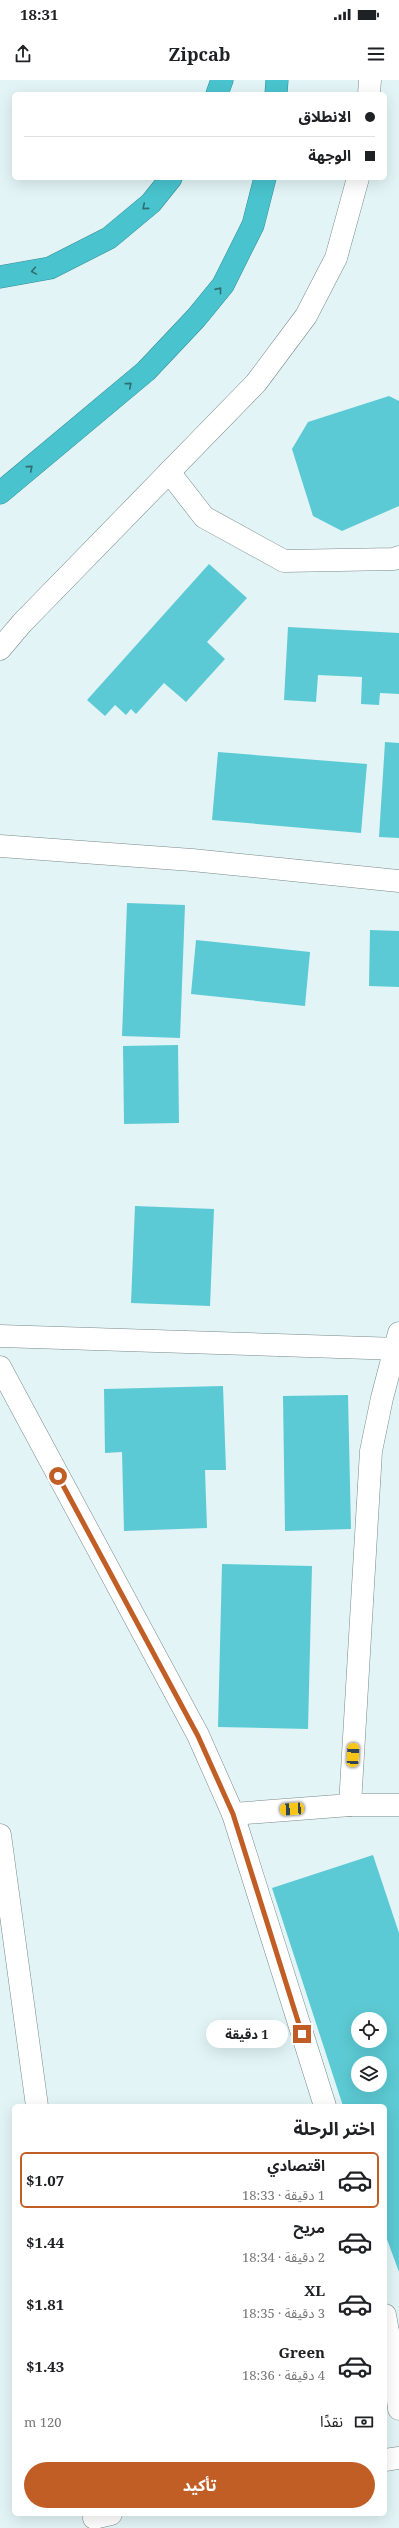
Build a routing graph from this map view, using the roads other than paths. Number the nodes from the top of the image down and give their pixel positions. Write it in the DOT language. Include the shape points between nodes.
graph roads {
  1 [pos="222,80"];
  2 [pos="277,80"];
  3 [pos="370,80"];
  4 [pos="218,92"];
  5 [pos="276,92"];
  6 [pos="369,92"];
  7 [pos="169,180"];
  8 [pos="265,180"];
  9 [pos="357,180"];
  10 [pos="0,277"];
  11 [pos="169,472"];
  12 [pos="0,493"];
  13 [pos="399,557"];
  14 [pos="0,649"];
  15 [pos="0,846"];
  16 [pos="399,881"];
  17 [pos="0,1336"];
  18 [pos="397,1344"];
  19 [pos="0,1367"];
  20 [pos="350,1804"];
  21 [pos="399,1805"];
  22 [pos="233,1814"];
  23 [pos="0,1835"];
  24 [pos="37,2104"];
  25 [pos="324,2104"];
  26 [pos="387,2323"];
  27 [pos="396,2357"];
  28 [pos="399,2409"];
  29 [pos="399,2458"];
  30 [pos="387,2460"];
  1 -- 4 [label="highway"];
  2 -- 5 [label="highway"];
  3 -- 6 [label="street"];
  7 -- 10 [label="highway, one-way" via="151,203 109,238 50,268"];
  12 -- 8 [label="highway, one-way" via="146,371 196,318 223,285 254,225"];
  9 -- 11 [label="street" via="336,258 306,316 256,383"];
  11 -- 13 [label="street" via="204,517 284,561"];
  11 -- 14 [label="street" via="22,623"];
  15 -- 16 [label="street" via="192,860"];
  17 -- 18 [label="street"];
  18 -- 20 [label="street" via="371,1451"];
  19 -- 22 [label="street" via="198,1736"];
  20 -- 21 [label="street"];
  20 -- 22 [label="street"];
  22 -- 25 [label="street"];
  23 -- 24 [label="street"];
  26 -- 27 [label="street"];
  27 -- 28 [label="street"];
  29 -- 30 [label="street"];
}
